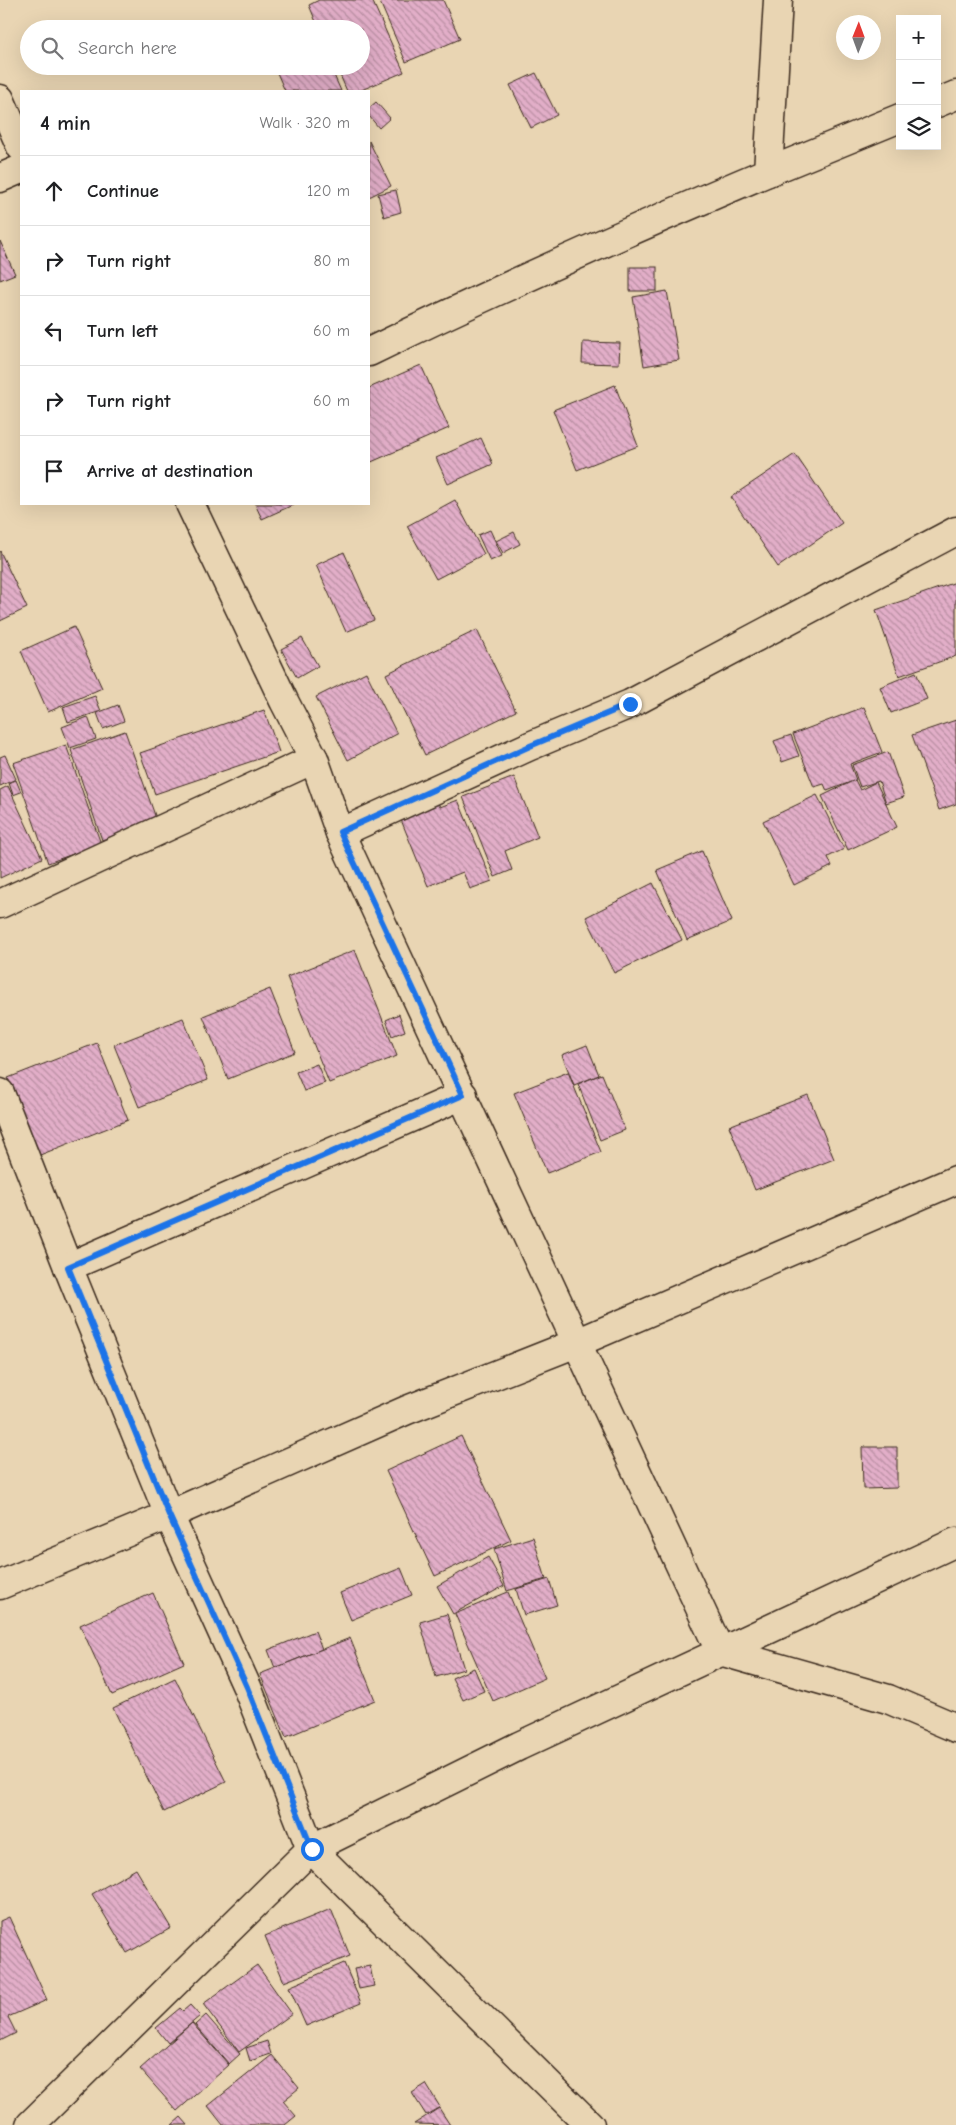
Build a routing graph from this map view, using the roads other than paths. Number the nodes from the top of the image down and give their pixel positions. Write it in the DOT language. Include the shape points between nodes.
graph roads {
  1 [pos="778,0"];
  2 [pos="956,95"];
  3 [pos="0,99"];
  4 [pos="941,101"];
  5 [pos="896,120"];
  6 [pos="20,145"];
  7 [pos="20,169"];
  8 [pos="768,172"];
  9 [pos="0,178"];
  10 [pos="370,352"];
  11 [pos="190,505"];
  12 [pos="956,531"];
  13 [pos="314,759"];
  14 [pos="340,832"];
  15 [pos="0,904"];
  16 [pos="0,1093"];
  17 [pos="463,1095"];
  18 [pos="956,1180"];
  19 [pos="68,1267"];
  20 [pos="579,1342"];
  21 [pos="169,1515"];
  22 [pos="956,1542"];
  23 [pos="0,1585"];
  24 [pos="720,1651"];
  25 [pos="956,1728"];
  26 [pos="312,1849"];
  27 [pos="30,2125"];
  28 [pos="590,2125"];
  1 -- 8 [label="street"];
  2 -- 4 [label="street"];
  3 -- 6 [label="street"];
  5 -- 8 [label="street"];
  7 -- 9 [label="street"];
  8 -- 10 [label="street" via="617,236"];
  11 -- 13 [label="street"];
  12 -- 14 [label="street" via="630,704"];
  13 -- 14 [label="street"];
  13 -- 15 [label="street"];
  14 -- 17 [label="street"];
  16 -- 19 [label="street"];
  17 -- 19 [label="street"];
  17 -- 20 [label="street"];
  18 -- 20 [label="street"];
  19 -- 21 [label="street"];
  20 -- 21 [label="street" via="406,1410"];
  20 -- 24 [label="street"];
  21 -- 23 [label="street"];
  21 -- 26 [label="street" via="247,1687"];
  22 -- 24 [label="street"];
  24 -- 25 [label="street" via="888,1699"];
  24 -- 26 [label="street"];
  26 -- 27 [label="street"];
  26 -- 28 [label="street"];
}
